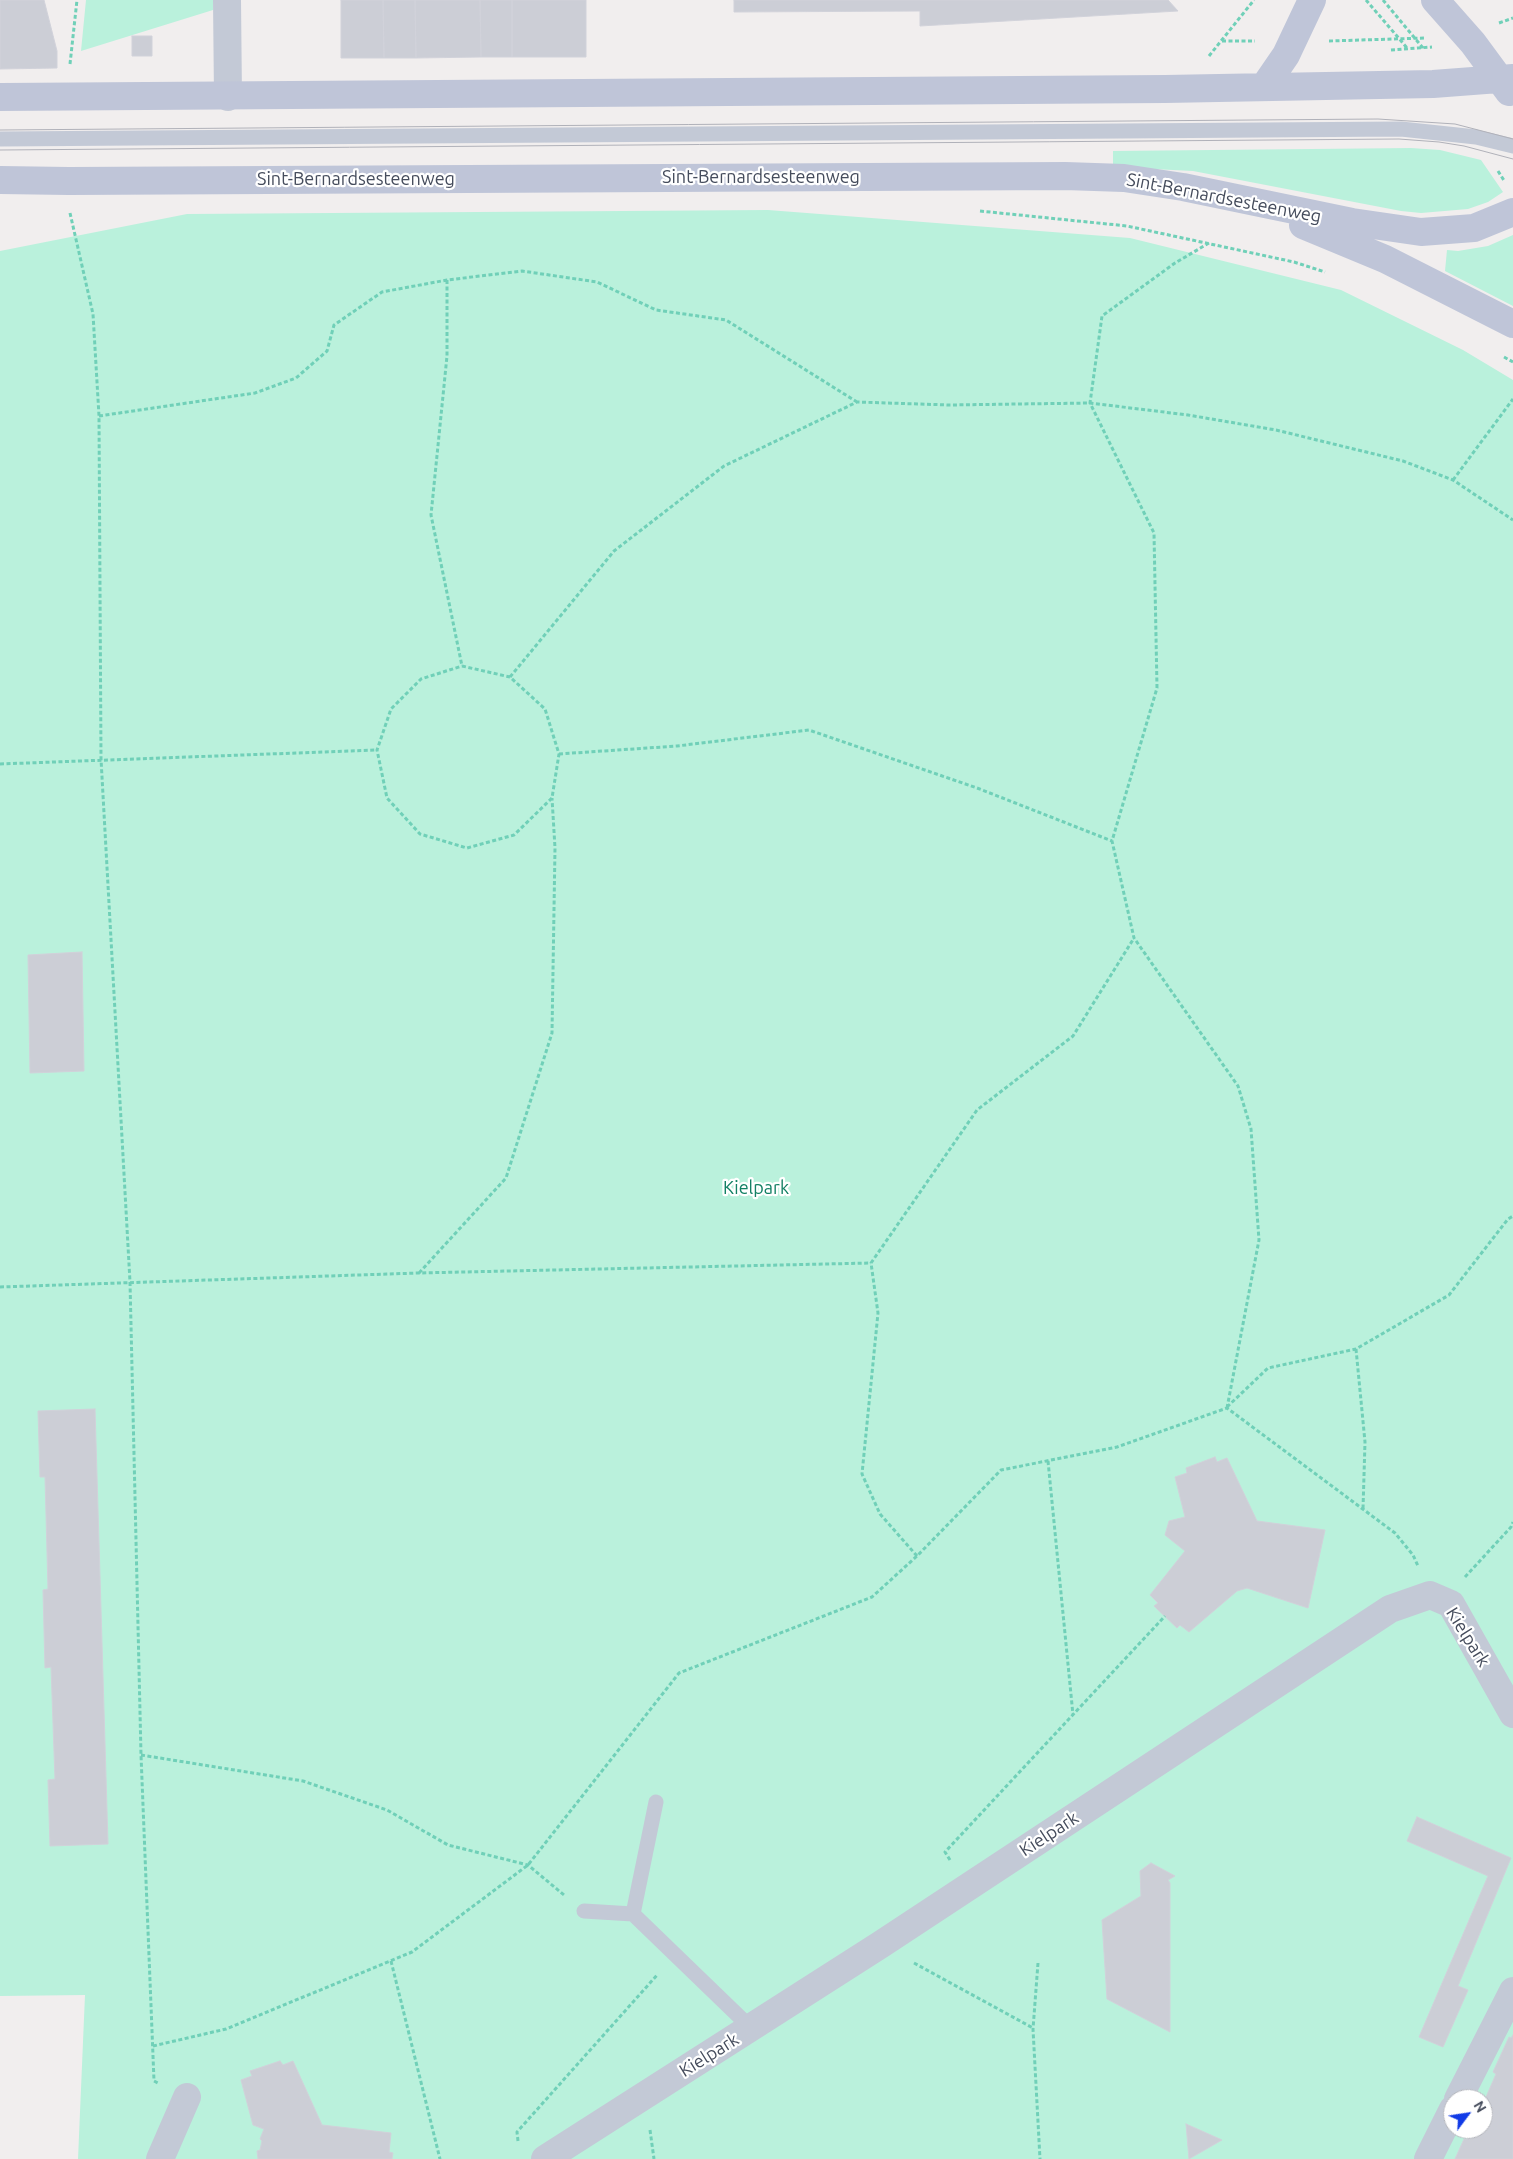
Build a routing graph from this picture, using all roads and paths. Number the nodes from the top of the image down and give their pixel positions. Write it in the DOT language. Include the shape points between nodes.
graph roads {
  1 [pos="78,0"];
  2 [pos="227,0"];
  3 [pos="1254,0"];
  4 [pos="1312,0"];
  5 [pos="1366,0"];
  6 [pos="1383,0"];
  7 [pos="1435,0"];
  8 [pos="1399,39"];
  9 [pos="1423,48"];
  10 [pos="1205,60"];
  11 [pos="70,67"];
  12 [pos="1509,85"];
  13 [pos="1264,87"];
  14 [pos="228,96"];
  15 [pos="0,97"];
  16 [pos="0,139"];
  17 [pos="1513,147"];
  18 [pos="0,180"];
  19 [pos="69,181"];
  20 [pos="1241,200"];
  21 [pos="972,211"];
  22 [pos="1513,212"];
  23 [pos="1208,243"];
  24 [pos="1328,273"];
  25 [pos="447,280"];
  26 [pos="1513,324"];
  27 [pos="1496,353"];
  28 [pos="1513,362"];
  29 [pos="1513,399"];
  30 [pos="857,402"];
  31 [pos="1090,403"];
  32 [pos="99,416"];
  33 [pos="1453,480"];
  34 [pos="1513,520"];
  35 [pos="462,666"];
  36 [pos="510,677"];
  37 [pos="377,750"];
  38 [pos="559,754"];
  39 [pos="102,759"];
  40 [pos="0,764"];
  41 [pos="552,798"];
  42 [pos="1112,841"];
  43 [pos="1134,938"];
  44 [pos="1513,1216"];
  45 [pos="871,1263"];
  46 [pos="418,1273"];
  47 [pos="130,1282"];
  48 [pos="0,1287"];
  49 [pos="1356,1349"];
  50 [pos="1227,1408"];
  51 [pos="1048,1461"];
  52 [pos="1363,1509"];
  53 [pos="1513,1522"];
  54 [pos="917,1556"];
  55 [pos="1440,1600"];
  56 [pos="1165,1616"];
  57 [pos="1513,1714"];
  58 [pos="1073,1715"];
  59 [pos="141,1755"];
  60 [pos="656,1802"];
  61 [pos="528,1865"];
  62 [pos="967,1887"];
  63 [pos="584,1911"];
  64 [pos="634,1914"];
  65 [pos="880,1945"];
  66 [pos="676,1955"];
  67 [pos="391,1961"];
  68 [pos="1038,1963"];
  69 [pos="1513,1991"];
  70 [pos="752,2028"];
  71 [pos="1033,2029"];
  72 [pos="153,2046"];
  73 [pos="1463,2089"];
  74 [pos="187,2097"];
  75 [pos="1443,2129"];
  76 [pos="518,2150"];
  77 [pos="160,2159"];
  78 [pos="440,2159"];
  79 [pos="545,2159"];
  80 [pos="1040,2159"];
  81 [pos="1428,2159"];
  1 -- 11 [label="path"];
  2 -- 14 [label="street"];
  3 -- 10 [label="path"];
  4 -- 13 [label="street" via="1286,55"];
  5 -- 8 [label="path"];
  6 -- 9 [label="path"];
  7 -- 12 [label="street"];
  12 -- 13 [label="street"];
  13 -- 14 [label="street"];
  14 -- 15 [label="street"];
  16 -- 17 [label="lane" via="1401,128 1444,132"];
  18 -- 19 [label="street, Sint-Bernardsesteenweg"];
  19 -- 20 [label="street, Sint-Bernardsesteenweg" via="1065,176 1124,178"];
  19 -- 32 [label="path" via="70,220 93,314"];
  20 -- 22 [label="street, Sint-Bernardsesteenweg" via="1421,232 1474,228"];
  20 -- 26 [label="street" via="1385,258"];
  21 -- 23 [label="path" via="1128,226"];
  23 -- 24 [label="path"];
  23 -- 31 [label="path" via="1102,316"];
  25 -- 30 [label="path" via="522,271 597,282 656,310 726,320"];
  25 -- 32 [label="path" via="382,292 334,325 327,351 296,378 254,393"];
  25 -- 35 [label="path" via="447,356 431,515"];
  27 -- 28 [label="path"];
  29 -- 33 [label="path"];
  30 -- 31 [label="path" via="949,405"];
  30 -- 36 [label="path" via="724,466 614,551"];
  31 -- 33 [label="path" via="1276,430 1403,461"];
  31 -- 42 [label="path" via="1154,533 1156,688"];
  32 -- 39 [label="path"];
  33 -- 34 [label="path"];
  35 -- 36 [label="path"];
  35 -- 37 [label="path" via="421,679 391,709"];
  36 -- 38 [label="path" via="545,709"];
  37 -- 39 [label="path"];
  37 -- 41 [label="path" via="387,798 420,834 467,848 514,836"];
  38 -- 41 [label="path"];
  38 -- 42 [label="path" via="677,746 810,730 977,788"];
  39 -- 40 [label="path"];
  39 -- 47 [label="path"];
  41 -- 46 [label="path" via="555,848 552,1033 506,1178"];
  42 -- 43 [label="path"];
  43 -- 45 [label="path" via="1073,1036 977,1110"];
  43 -- 50 [label="path" via="1238,1086 1250,1129 1259,1240"];
  44 -- 49 [label="path" via="1450,1295"];
  45 -- 46 [label="path"];
  45 -- 54 [label="path" via="878,1313 862,1474 880,1514"];
  46 -- 47 [label="path"];
  47 -- 48 [label="path"];
  47 -- 59 [label="path"];
  49 -- 50 [label="path" via="1268,1368"];
  49 -- 52 [label="path" via="1365,1442"];
  50 -- 51 [label="path" via="1117,1447"];
  50 -- 52 [label="path"];
  51 -- 54 [label="path" via="1001,1470"];
  51 -- 58 [label="path"];
  52 -- 55 [label="path" via="1396,1533"];
  53 -- 55 [label="path"];
  54 -- 61 [label="path" via="872,1597 678,1673"];
  55 -- 57 [label="street, Kielpark"];
  55 -- 62 [label="street, Kielpark" via="1390,1608"];
  56 -- 58 [label="path"];
  58 -- 62 [label="path" via="945,1852"];
  59 -- 61 [label="path" via="303,1780 387,1810 448,1845"];
  59 -- 72 [label="path"];
  60 -- 64 [label="lane"];
  61 -- 63 [label="path"];
  61 -- 67 [label="path" via="412,1952"];
  62 -- 65 [label="street, Kielpark"];
  63 -- 64 [label="lane"];
  64 -- 66 [label="lane"];
  65 -- 70 [label="street, Kielpark"];
  65 -- 71 [label="path"];
  66 -- 70 [label="lane"];
  66 -- 76 [label="path" via="517,2132"];
  67 -- 72 [label="path" via="226,2029"];
  67 -- 78 [label="path"];
  68 -- 71 [label="path"];
  69 -- 73 [label="street"];
  70 -- 79 [label="street, Kielpark"];
  71 -- 80 [label="path"];
  72 -- 74 [label="path" via="154,2081"];
  74 -- 77 [label="street"];
  75 -- 81 [label="street"];
}
